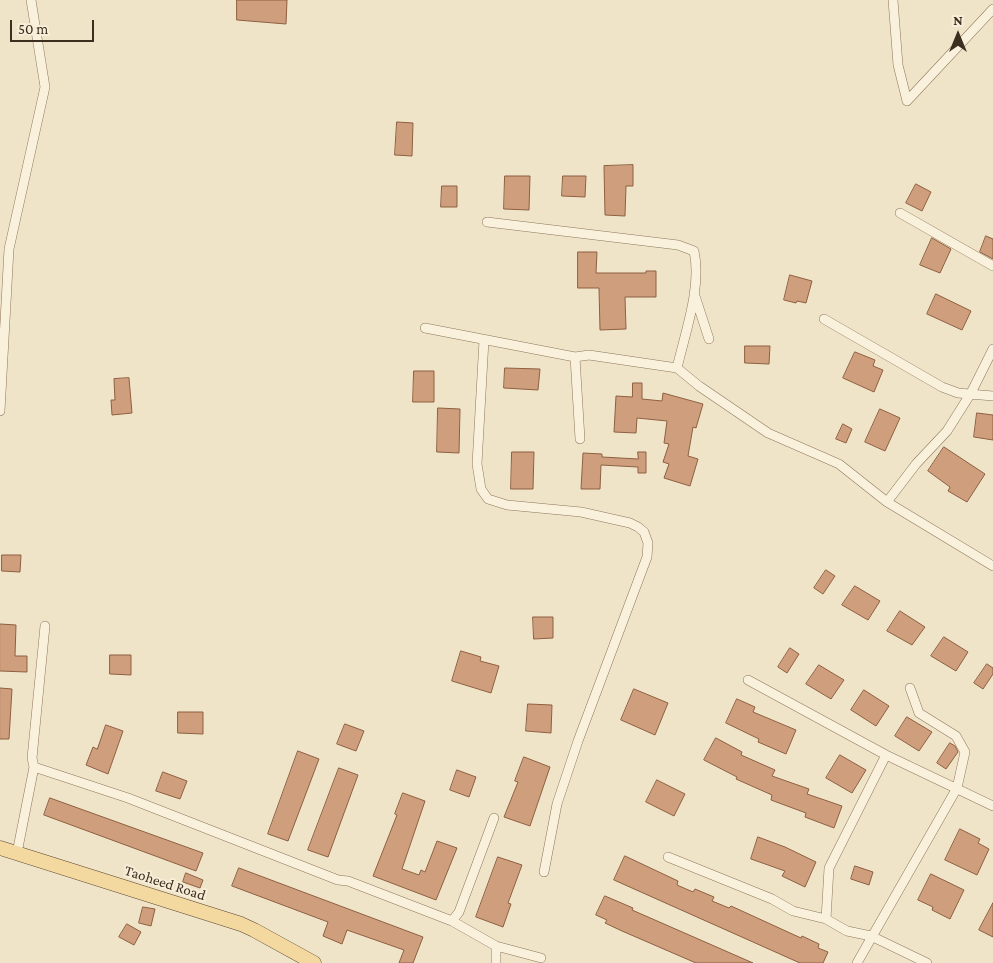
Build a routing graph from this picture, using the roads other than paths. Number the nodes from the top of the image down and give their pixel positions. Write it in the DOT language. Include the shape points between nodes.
graph roads {
  1 [pos="31,0"];
  2 [pos="893,0"];
  3 [pos="993,9"];
  4 [pos="900,213"];
  5 [pos="487,222"];
  6 [pos="993,266"];
  7 [pos="694,293"];
  8 [pos="824,319"];
  9 [pos="425,328"];
  10 [pos="709,339"];
  11 [pos="484,340"];
  12 [pos="993,349"];
  13 [pos="575,357"];
  14 [pos="676,368"];
  15 [pos="971,393"];
  16 [pos="993,396"];
  17 [pos="0,411"];
  18 [pos="580,440"];
  19 [pos="887,502"];
  20 [pos="993,566"];
  21 [pos="45,626"];
  22 [pos="748,680"];
  23 [pos="910,688"];
  24 [pos="886,755"];
  25 [pos="34,767"];
  26 [pos="957,788"];
  27 [pos="993,806"];
  28 [pos="494,818"];
  29 [pos="0,848"];
  30 [pos="17,853"];
  31 [pos="668,857"];
  32 [pos="544,872"];
  33 [pos="826,919"];
  34 [pos="452,921"];
  35 [pos="871,936"];
  36 [pos="496,946"];
  37 [pos="540,958"];
  38 [pos="307,961"];
  39 [pos="496,963"];
  40 [pos="857,963"];
  41 [pos="927,963"];
  1 -- 17 [label="street" via="45,88 10,249"];
  2 -- 3 [label="street" via="898,65 907,101"];
  4 -- 6 [label="street"];
  5 -- 7 [label="street" via="678,245 694,251 697,265"];
  7 -- 10 [label="street"];
  7 -- 14 [label="street"];
  8 -- 15 [label="street" via="942,387 958,393"];
  9 -- 11 [label="street"];
  11 -- 13 [label="street"];
  11 -- 32 [label="street" via="477,464 481,489 488,499 507,505 581,512 630,523 644,532 648,543 648,557 557,804"];
  12 -- 15 [label="street"];
  13 -- 14 [label="street" via="589,355"];
  13 -- 18 [label="street"];
  14 -- 19 [label="street" via="768,433 839,464"];
  15 -- 16 [label="street"];
  15 -- 19 [label="street" via="947,430"];
  19 -- 20 [label="street"];
  21 -- 25 [label="street" via="32,758"];
  22 -- 24 [label="street"];
  23 -- 26 [label="street" via="918,713 956,736 965,752"];
  24 -- 26 [label="street"];
  24 -- 33 [label="street" via="829,868"];
  25 -- 30 [label="street"];
  25 -- 34 [label="street" via="128,798"];
  26 -- 27 [label="street"];
  26 -- 35 [label="street"];
  28 -- 34 [label="street" via="459,912"];
  29 -- 30 [label="main road, Taoheed Road"];
  30 -- 38 [label="main road, Taoheed Road" via="241,924"];
  31 -- 33 [label="street" via="772,899 792,911"];
  33 -- 35 [label="street" via="847,931"];
  34 -- 36 [label="street"];
  35 -- 40 [label="street"];
  35 -- 41 [label="street"];
  36 -- 37 [label="street"];
  36 -- 39 [label="street"];
}
